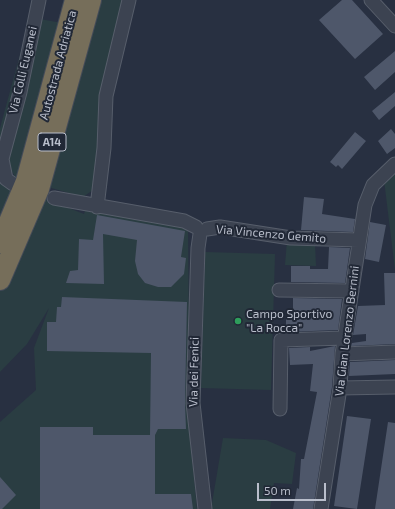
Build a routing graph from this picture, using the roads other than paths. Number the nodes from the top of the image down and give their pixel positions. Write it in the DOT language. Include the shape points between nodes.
graph roads {
  1 [pos="39,0"];
  2 [pos="75,0"];
  3 [pos="91,0"];
  4 [pos="129,0"];
  5 [pos="371,0"];
  6 [pos="395,26"];
  7 [pos="395,164"];
  8 [pos="13,184"];
  9 [pos="54,198"];
  10 [pos="97,206"];
  11 [pos="201,230"];
  12 [pos="359,240"];
  13 [pos="0,243"];
  14 [pos="0,280"];
  15 [pos="279,290"];
  16 [pos="352,291"];
  17 [pos="344,338"];
  18 [pos="395,352"];
  19 [pos="342,354"];
  20 [pos="340,388"];
  21 [pos="395,388"];
  22 [pos="280,409"];
  23 [pos="205,509"];
  24 [pos="321,509"];
  1 -- 8 [label="street, Via Colli Euganei" via="20,92 2,159 6,179"];
  2 -- 13 [label="highway, Autostrada Adriatica / A14" via="26,181"];
  3 -- 14 [label="highway, Autostrada Adriatica / A14" via="39,189"];
  4 -- 10 [label="street" via="106,96 104,148"];
  5 -- 6 [label="street"];
  7 -- 12 [label="street, Via Gian Lorenzo Bernini" via="375,182 370,191"];
  9 -- 10 [label="street, Via Vincenzo Gemito"];
  10 -- 11 [label="street, Via Vincenzo Gemito" via="184,221"];
  11 -- 12 [label="street, Via Vincenzo Gemito" via="220,227 291,238"];
  11 -- 23 [label="street, Via dei Fenici" via="198,248 193,403"];
  12 -- 16 [label="street, Via Gian Lorenzo Bernini"];
  15 -- 16 [label="street"];
  16 -- 17 [label="street, Via Gian Lorenzo Bernini"];
  17 -- 19 [label="street, Via Gian Lorenzo Bernini"];
  17 -- 22 [label="street" via="281,340"];
  18 -- 19 [label="street"];
  19 -- 20 [label="street, Via Gian Lorenzo Bernini"];
  20 -- 21 [label="street"];
  20 -- 24 [label="street, Via Gian Lorenzo Bernini"];
}
